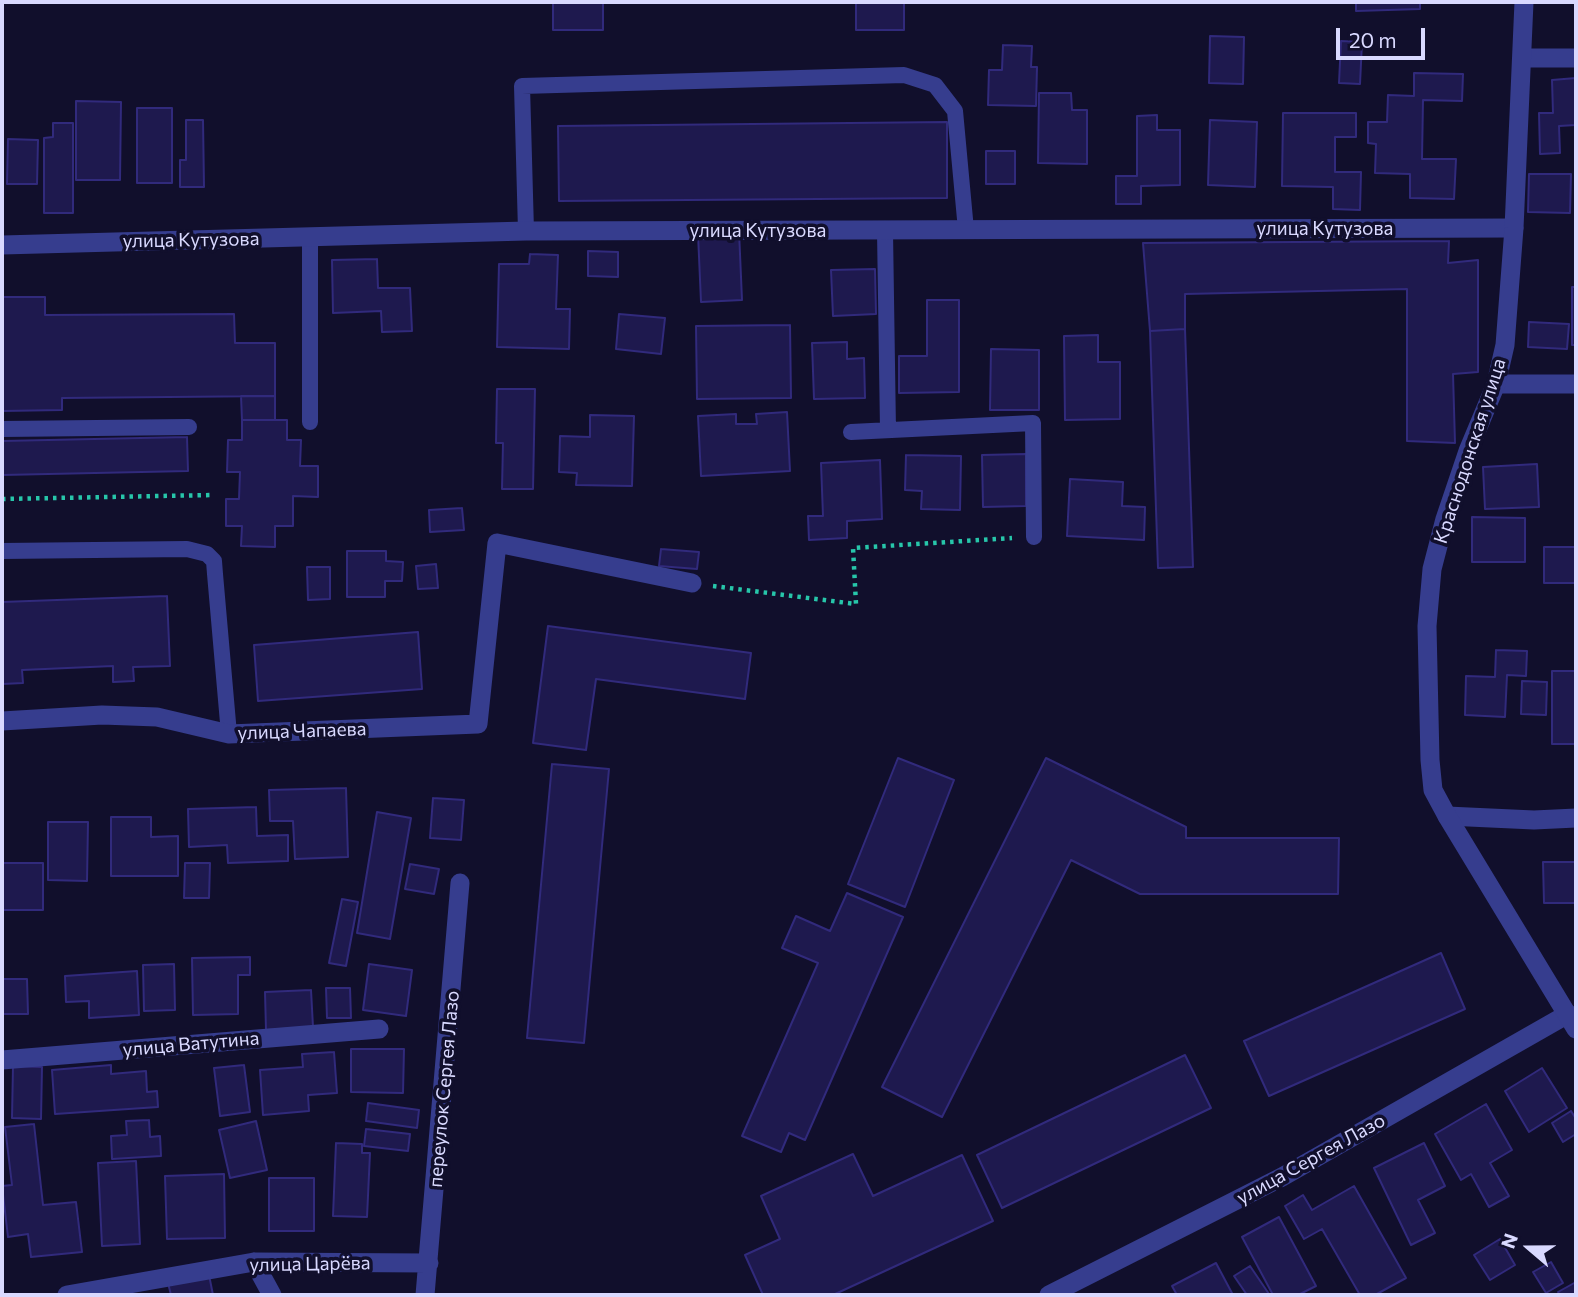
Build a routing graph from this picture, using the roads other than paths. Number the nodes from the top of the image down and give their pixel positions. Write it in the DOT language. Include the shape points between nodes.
graph roads {
  1 [pos="1524,2"];
  2 [pos="1522,58"];
  3 [pos="1576,58"];
  4 [pos="1514,228"];
  5 [pos="966,230"];
  6 [pos="526,231"];
  7 [pos="884,231"];
  8 [pos="310,237"];
  9 [pos="2,245"];
  10 [pos="1496,383"];
  11 [pos="1576,384"];
  12 [pos="310,422"];
  13 [pos="189,427"];
  14 [pos="2,429"];
  15 [pos="888,430"];
  16 [pos="851,432"];
  17 [pos="1034,537"];
  18 [pos="2,551"];
  19 [pos="691,583"];
  20 [pos="2,721"];
  21 [pos="229,734"];
  22 [pos="1447,816"];
  23 [pos="1576,818"];
  24 [pos="460,883"];
  25 [pos="1572,1022"];
  26 [pos="379,1029"];
  27 [pos="2,1060"];
  28 [pos="254,1262"];
  29 [pos="429,1263"];
  30 [pos="67,1295"];
  31 [pos="272,1295"];
  32 [pos="425,1295"];
  33 [pos="1049,1295"];
  1 -- 2 [label="street, Краснодонская улица"];
  2 -- 3 [label="street"];
  2 -- 4 [label="street, Краснодонская улица"];
  4 -- 5 [label="street, улица Кутузова"];
  4 -- 10 [label="street, Краснодонская улица" via="1505,345"];
  5 -- 6 [label="lane" via="955,111 935,85 904,75 522,86"];
  5 -- 7 [label="street, улица Кутузова"];
  6 -- 7 [label="street, улица Кутузова"];
  6 -- 8 [label="street, улица Кутузова"];
  7 -- 15 [label="lane"];
  8 -- 9 [label="street, улица Кутузова"];
  8 -- 12 [label="lane"];
  10 -- 11 [label="street"];
  10 -- 22 [label="street, Краснодонская улица" via="1468,451 1432,569 1427,626 1430,760 1433,790"];
  13 -- 14 [label="lane"];
  15 -- 16 [label="lane"];
  15 -- 17 [label="lane" via="1033,423"];
  18 -- 21 [label="lane" via="187,549 207,554 214,562"];
  19 -- 21 [label="street, улица Чапаева" via="497,543 478,724"];
  20 -- 21 [label="street, улица Чапаева" via="157,717"];
  22 -- 23 [label="street"];
  22 -- 25 [label="street, Краснодонская улица"];
  24 -- 29 [label="street, переулок Сергея Лазо"];
  25 -- 33 [label="street, улица Сергея Лазо"];
  26 -- 27 [label="street, улица Ватутина"];
  28 -- 29 [label="street, улица Царёва"];
  28 -- 30 [label="street, улица Царёва"];
  28 -- 31 [label="street"];
  29 -- 32 [label="street, переулок Сергея Лазо"];
}
